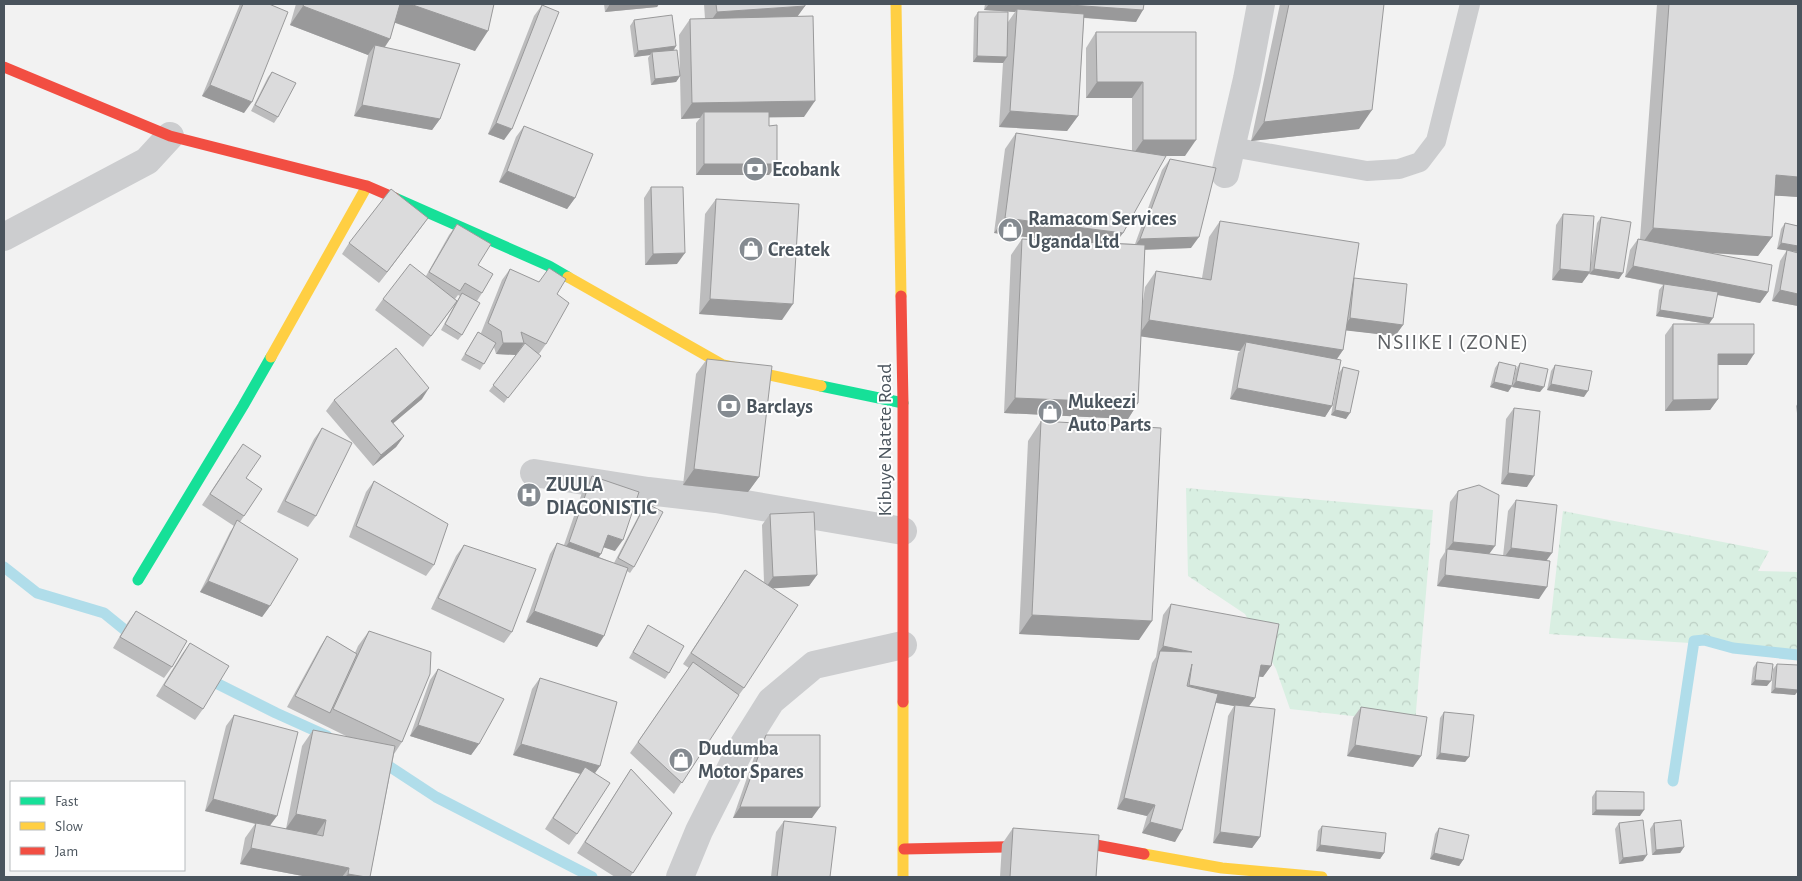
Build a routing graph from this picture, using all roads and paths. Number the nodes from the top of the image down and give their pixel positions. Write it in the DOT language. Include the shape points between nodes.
graph roads {
  1 [pos="896,4"];
  2 [pos="1261,4"];
  3 [pos="1470,4"];
  4 [pos="4,67"];
  5 [pos="170,136"];
  6 [pos="1232,147"];
  7 [pos="1225,174"];
  8 [pos="366,186"];
  9 [pos="4,237"];
  10 [pos="904,403"];
  11 [pos="534,473"];
  12 [pos="903,530"];
  13 [pos="138,580"];
  14 [pos="903,645"];
  15 [pos="904,849"];
  16 [pos="680,877"];
  17 [pos="903,877"];
  18 [pos="1322,877"];
  1 -- 10 [label="street, Kibuye Natete Road"];
  2 -- 6 [label="street"];
  3 -- 6 [label="lane" via="1436,141 1420,162 1399,169 1367,170"];
  4 -- 5 [label="street"];
  5 -- 8 [label="street"];
  5 -- 9 [label="street" via="147,161"];
  6 -- 7 [label="street"];
  8 -- 10 [label="street" via="549,266 723,365"];
  8 -- 13 [label="street" via="243,406"];
  10 -- 12 [label="street, Kibuye Natete Road"];
  11 -- 12 [label="street"];
  12 -- 14 [label="street, Kibuye Natete Road"];
  14 -- 15 [label="street, Kibuye Natete Road"];
  14 -- 16 [label="street" via="814,665 771,701 739,752"];
  15 -- 17 [label="street, Kibuye Natete Road"];
  15 -- 18 [label="street" via="1096,845 1222,868"];
}
